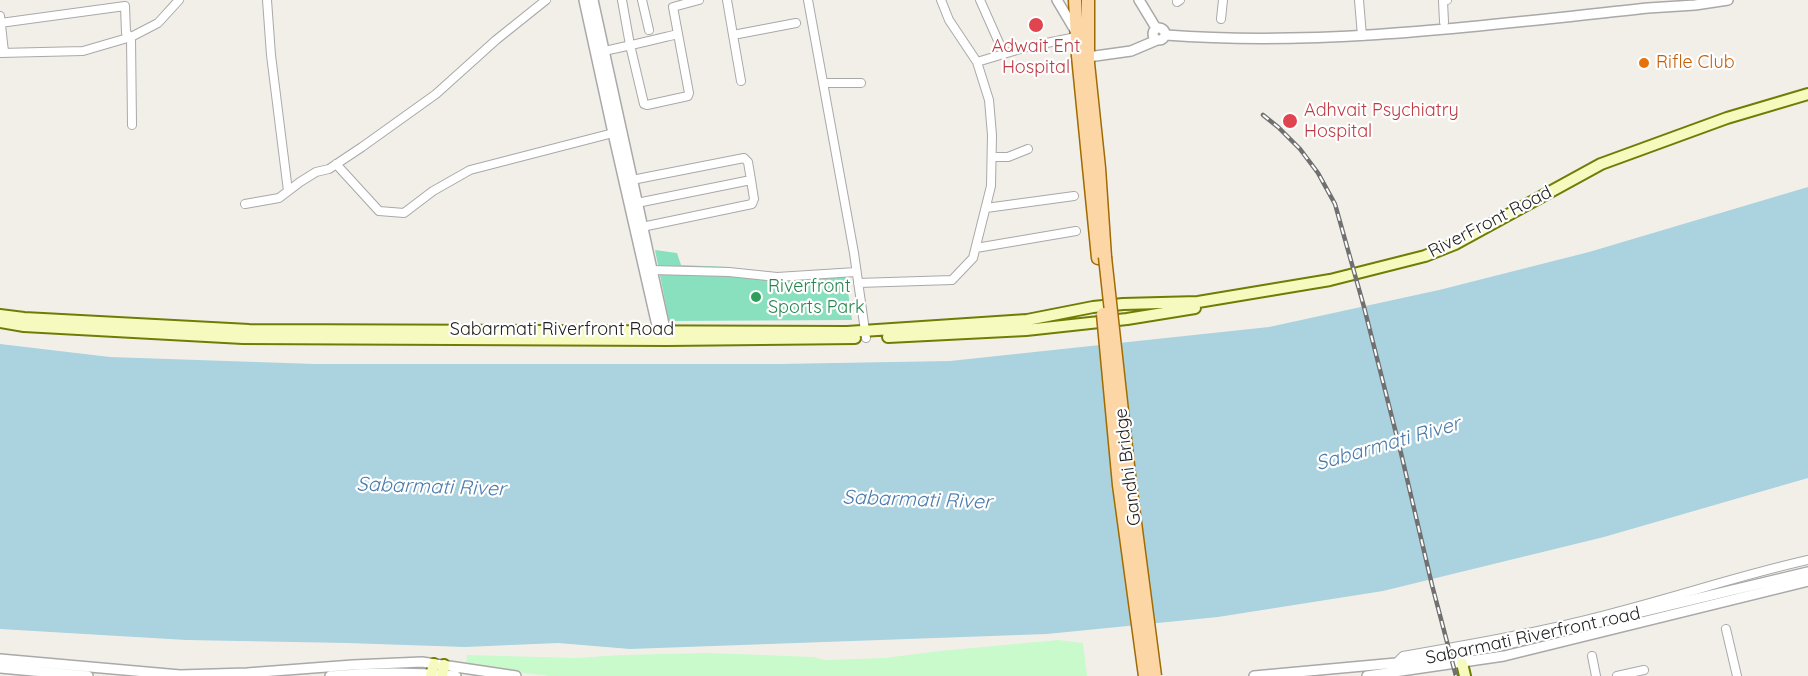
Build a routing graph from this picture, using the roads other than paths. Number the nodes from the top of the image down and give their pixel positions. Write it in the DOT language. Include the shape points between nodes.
graph roads {
  1 [pos="179,0"];
  2 [pos="267,0"];
  3 [pos="546,0"];
  4 [pos="584,0"];
  5 [pos="593,0"];
  6 [pos="622,0"];
  7 [pos="642,0"];
  8 [pos="699,0"];
  9 [pos="727,0"];
  10 [pos="808,0"];
  11 [pos="941,0"];
  12 [pos="980,0"];
  13 [pos="1057,0"];
  14 [pos="1064,0"];
  15 [pos="1075,0"];
  16 [pos="1088,0"];
  17 [pos="1139,0"];
  18 [pos="1223,0"];
  19 [pos="1359,0"];
  20 [pos="1444,0"];
  21 [pos="1728,0"];
  22 [pos="124,3"];
  23 [pos="673,4"];
  24 [pos="1221,19"];
  25 [pos="1,21"];
  26 [pos="1444,22"];
  27 [pos="796,23"];
  28 [pos="1076,29"];
  29 [pos="649,30"];
  30 [pos="678,34"];
  31 [pos="733,35"];
  32 [pos="1362,36"];
  33 [pos="131,37"];
  34 [pos="1161,38"];
  35 [pos="630,45"];
  36 [pos="604,51"];
  37 [pos="2,52"];
  38 [pos="1004,54"];
  39 [pos="1088,57"];
  40 [pos="976,62"];
  41 [pos="741,81"];
  42 [pos="823,83"];
  43 [pos="861,83"];
  44 [pos="1808,94"];
  45 [pos="1808,101"];
  46 [pos="132,125"];
  47 [pos="617,132"];
  48 [pos="1028,148"];
  49 [pos="992,158"];
  50 [pos="336,164"];
  51 [pos="632,180"];
  52 [pos="751,180"];
  53 [pos="288,191"];
  54 [pos="1074,196"];
  55 [pos="637,203"];
  56 [pos="245,204"];
  57 [pos="986,208"];
  58 [pos="642,227"];
  59 [pos="1076,231"];
  60 [pos="976,248"];
  61 [pos="1102,257"];
  62 [pos="652,270"];
  63 [pos="856,272"];
  64 [pos="858,283"];
  65 [pos="1123,304"];
  66 [pos="0,315"];
  67 [pos="0,322"];
  68 [pos="1093,323"];
  69 [pos="866,334"];
  70 [pos="662,335"];
  71 [pos="1805,560"];
  72 [pos="1807,575"];
  73 [pos="1726,628"];
  74 [pos="1592,656"];
  75 [pos="0,659"];
  76 [pos="1396,663"];
  77 [pos="1462,663"];
  78 [pos="0,668"];
  79 [pos="1644,670"];
  80 [pos="437,672"];
  81 [pos="88,676"];
  82 [pos="330,676"];
  83 [pos="456,676"];
  84 [pos="516,676"];
  85 [pos="1145,676"];
  86 [pos="1155,676"];
  87 [pos="1254,676"];
  88 [pos="1367,676"];
  89 [pos="1465,676"];
  90 [pos="1596,676"];
  91 [pos="1617,676"];
  92 [pos="1737,676"];
  1 -- 33 [label="street" via="158,23"];
  2 -- 53 [label="street"];
  3 -- 50 [label="street" via="436,94"];
  4 -- 47 [label="street"];
  5 -- 36 [label="street"];
  6 -- 35 [label="street"];
  7 -- 29 [label="street"];
  8 -- 23 [label="street"];
  9 -- 31 [label="street"];
  10 -- 42 [label="street"];
  11 -- 40 [label="street"];
  12 -- 38 [label="street"];
  13 -- 28 [label="street"];
  14 -- 28 [label="street"];
  15 -- 28 [label="main road"];
  16 -- 39 [label="main road"];
  17 -- 34 [label="street" via="1156,28 1153,35"];
  18 -- 24 [label="street"];
  19 -- 32 [label="street"];
  20 -- 26 [label="street"];
  21 -- 32 [label="street"];
  22 -- 25 [label="street"];
  22 -- 33 [label="street" via="126,33"];
  23 -- 30 [label="street"];
  25 -- 37 [label="street"];
  27 -- 31 [label="street"];
  28 -- 38 [label="street"];
  28 -- 61 [label="main road"];
  30 -- 35 [label="street"];
  30 -- 35 [label="street" via="689,93 685,98 644,104"];
  31 -- 41 [label="street"];
  32 -- 34 [label="street"];
  33 -- 37 [label="street" via="83,51"];
  33 -- 46 [label="street"];
  34 -- 39 [label="street" via="1131,51"];
  35 -- 36 [label="street"];
  36 -- 47 [label="street"];
  38 -- 40 [label="street"];
  39 -- 61 [label="main road" via="1100,179"];
  40 -- 49 [label="street" via="989,100"];
  42 -- 43 [label="street"];
  42 -- 63 [label="street"];
  44 -- 65 [label="main road, RiverFront Road" via="1727,118 1601,164 1455,244 1425,256 1330,280 1198,302"];
  45 -- 68 [label="main road, RiverFront Road" via="1728,124 1605,170 1457,248 1426,260 1330,285"];
  47 -- 50 [label="street" via="470,170 433,190 404,213 379,211"];
  47 -- 51 [label="street"];
  47 -- 70 [label="street"];
  48 -- 49 [label="street" via="1008,157"];
  49 -- 57 [label="street" via="992,186"];
  50 -- 53 [label="street"];
  51 -- 52 [label="street" via="744,158"];
  51 -- 55 [label="street"];
  52 -- 55 [label="street"];
  52 -- 58 [label="street" via="752,204"];
  53 -- 56 [label="street" via="279,198"];
  54 -- 57 [label="street"];
  55 -- 58 [label="street"];
  57 -- 60 [label="street"];
  58 -- 62 [label="street"];
  59 -- 60 [label="street"];
  60 -- 64 [label="street" via="973,258 952,280"];
  61 -- 85 [label="main road, Gandhi Bridge, bridge" via="1119,485"];
  61 -- 86 [label="main road, Gandhi Bridge, bridge"];
  62 -- 63 [label="street" via="777,277"];
  62 -- 70 [label="street"];
  63 -- 64 [label="street"];
  64 -- 69 [label="street"];
  65 -- 69 [label="main road, Sabarmati Riverfront Road" via="1027,320"];
  66 -- 70 [label="main road, Sabarmati Riverfront Road" via="249,330"];
  67 -- 70 [label="main road, Sabarmati Riverfront Road" via="243,338"];
  68 -- 69 [label="main road, Sabarmati Riverfront Road" via="1026,330"];
  69 -- 70 [label="main road, Sabarmati Riverfront Road"];
  71 -- 72 [label="street"];
  71 -- 76 [label="street" via="1609,614 1496,640 1402,656"];
  72 -- 76 [label="street, Sabarmati Riverfront road" via="1495,648"];
  72 -- 77 [label="street, Sabarmati Riverfront road" via="1556,644"];
  73 -- 92 [label="street"];
  74 -- 90 [label="street"];
  75 -- 80 [label="street" via="180,675 411,662"];
  76 -- 87 [label="street, Sabarmati Riverfront road"];
  77 -- 88 [label="street, Sabarmati Riverfront road"];
  77 -- 89 [label="main road"];
  78 -- 81 [label="street"];
  79 -- 91 [label="street"];
  80 -- 82 [label="street"];
  80 -- 83 [label="street"];
  80 -- 84 [label="street"];
}
